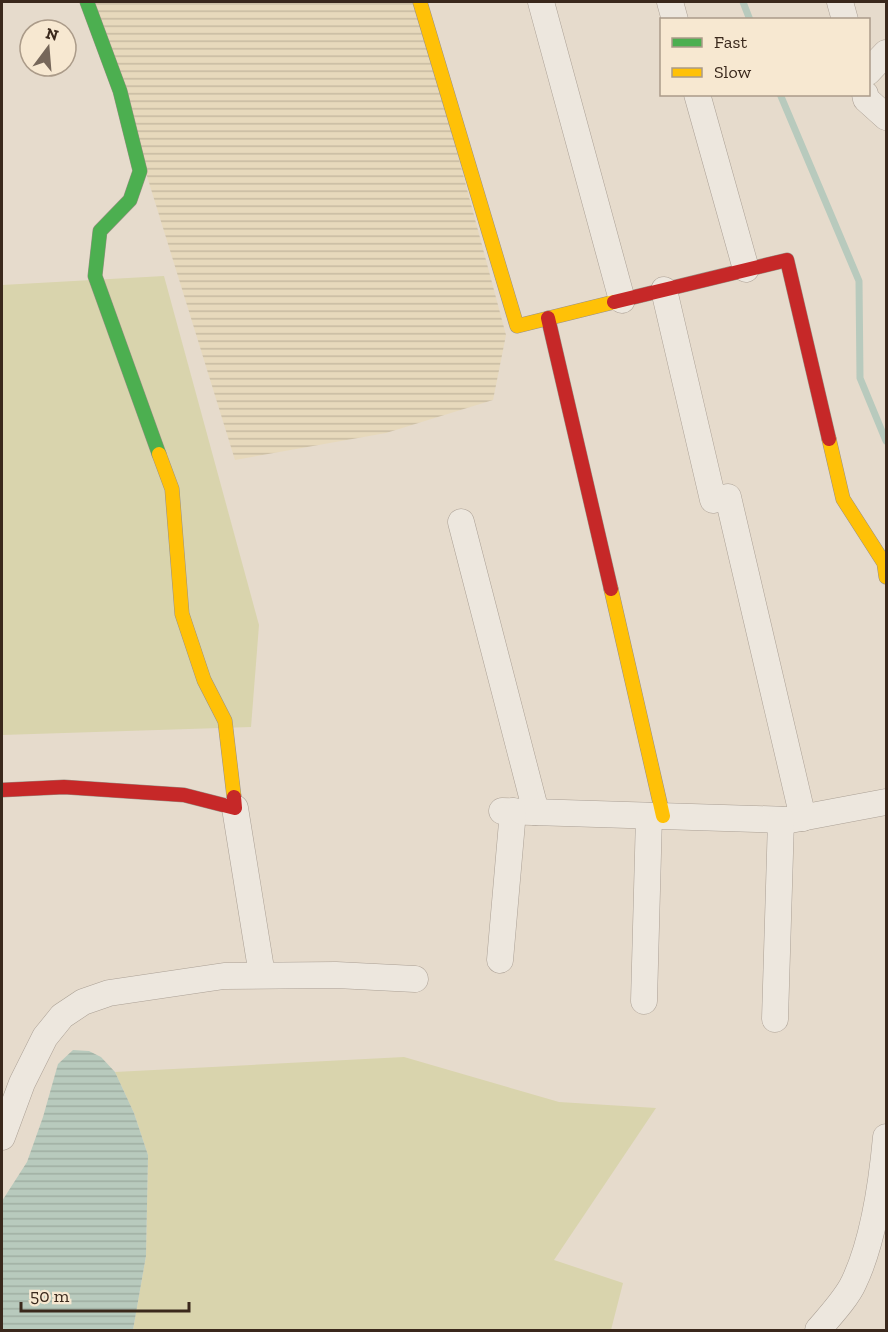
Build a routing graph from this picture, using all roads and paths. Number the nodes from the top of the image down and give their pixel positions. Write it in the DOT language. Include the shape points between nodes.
graph roads {
  1 [pos="87,2"];
  2 [pos="420,2"];
  3 [pos="541,2"];
  4 [pos="670,2"];
  5 [pos="840,2"];
  6 [pos="674,18"];
  7 [pos="844,18"];
  8 [pos="886,52"];
  9 [pos="870,70"];
  10 [pos="698,96"];
  11 [pos="865,96"];
  12 [pos="886,117"];
  13 [pos="746,269"];
  14 [pos="664,290"];
  15 [pos="622,300"];
  16 [pos="548,318"];
  17 [pos="462,522"];
  18 [pos="886,578"];
  19 [pos="2,790"];
  20 [pos="886,802"];
  21 [pos="235,808"];
  22 [pos="517,811"];
  23 [pos="656,816"];
  24 [pos="792,819"];
  25 [pos="500,960"];
  26 [pos="262,975"];
  27 [pos="415,979"];
  28 [pos="644,1001"];
  29 [pos="775,1019"];
  30 [pos="2,1137"];
  31 [pos="886,1137"];
  32 [pos="818,1330"];
  1 -- 21 [label="street" via="120,91 140,171 130,200 100,231 95,276 172,489 182,614 204,680 225,722"];
  2 -- 16 [label="street" via="517,326"];
  3 -- 15 [label="street"];
  4 -- 6 [label="street"];
  5 -- 7 [label="street"];
  8 -- 9 [label="street"];
  10 -- 13 [label="street"];
  11 -- 12 [label="street"];
  13 -- 14 [label="street"];
  13 -- 18 [label="street" via="787,260 843,499 884,563"];
  14 -- 15 [label="street"];
  14 -- 24 [label="street" via="713,500 728,496"];
  15 -- 16 [label="street"];
  16 -- 23 [label="street"];
  17 -- 22 [label="street"];
  19 -- 21 [label="street" via="64,787 184,795"];
  20 -- 24 [label="street"];
  21 -- 26 [label="street"];
  22 -- 23 [label="street"];
  22 -- 25 [label="street"];
  23 -- 24 [label="street"];
  23 -- 28 [label="street"];
  24 -- 29 [label="street"];
  26 -- 27 [label="street"];
  26 -- 30 [label="street" via="224,976 109,993 83,1002 62,1016 45,1037"];
  31 -- 32 [label="street" via="877,1202 854,1283"];
}
